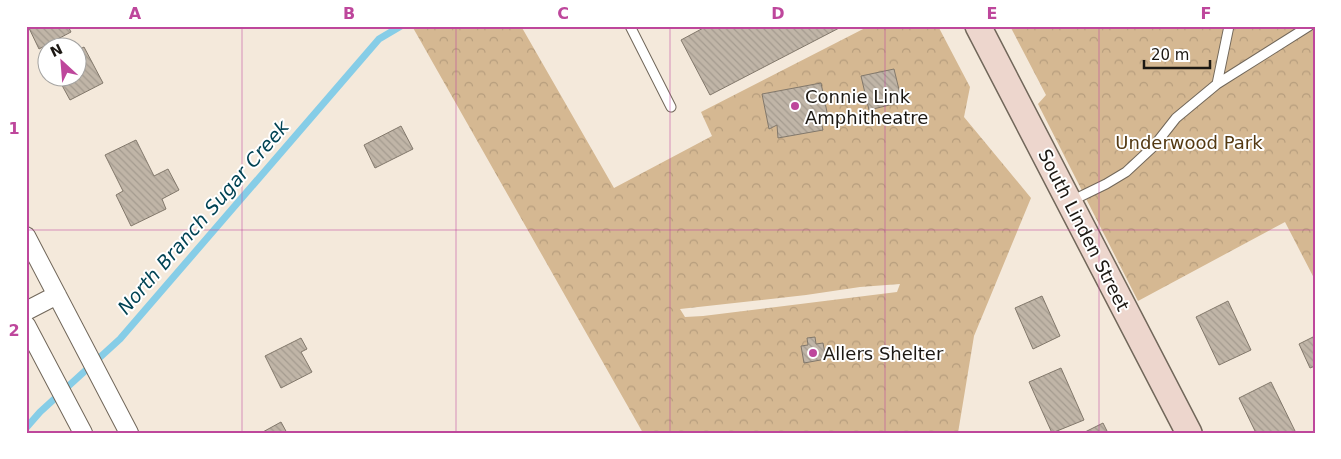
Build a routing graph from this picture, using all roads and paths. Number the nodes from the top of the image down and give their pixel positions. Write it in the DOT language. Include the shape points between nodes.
graph roads {
  1 [pos="630,26"];
  2 [pos="978,26"];
  3 [pos="1229,26"];
  4 [pos="1309,26"];
  5 [pos="1217,84"];
  6 [pos="671,107"];
  7 [pos="1069,202"];
  8 [pos="26,236"];
  9 [pos="57,295"];
  10 [pos="26,311"];
  11 [pos="26,325"];
  12 [pos="83,433"];
  13 [pos="128,433"];
  14 [pos="1189,433"];
  1 -- 6 [label="lane"];
  2 -- 7 [label="main road, South Linden Street"];
  3 -- 5 [label="lane"];
  4 -- 5 [label="lane"];
  5 -- 7 [label="lane" via="1176,118 1154,146 1126,172"];
  7 -- 14 [label="main road, South Linden Street"];
  8 -- 9 [label="street"];
  9 -- 10 [label="street"];
  9 -- 13 [label="street"];
  11 -- 12 [label="street"];
}
